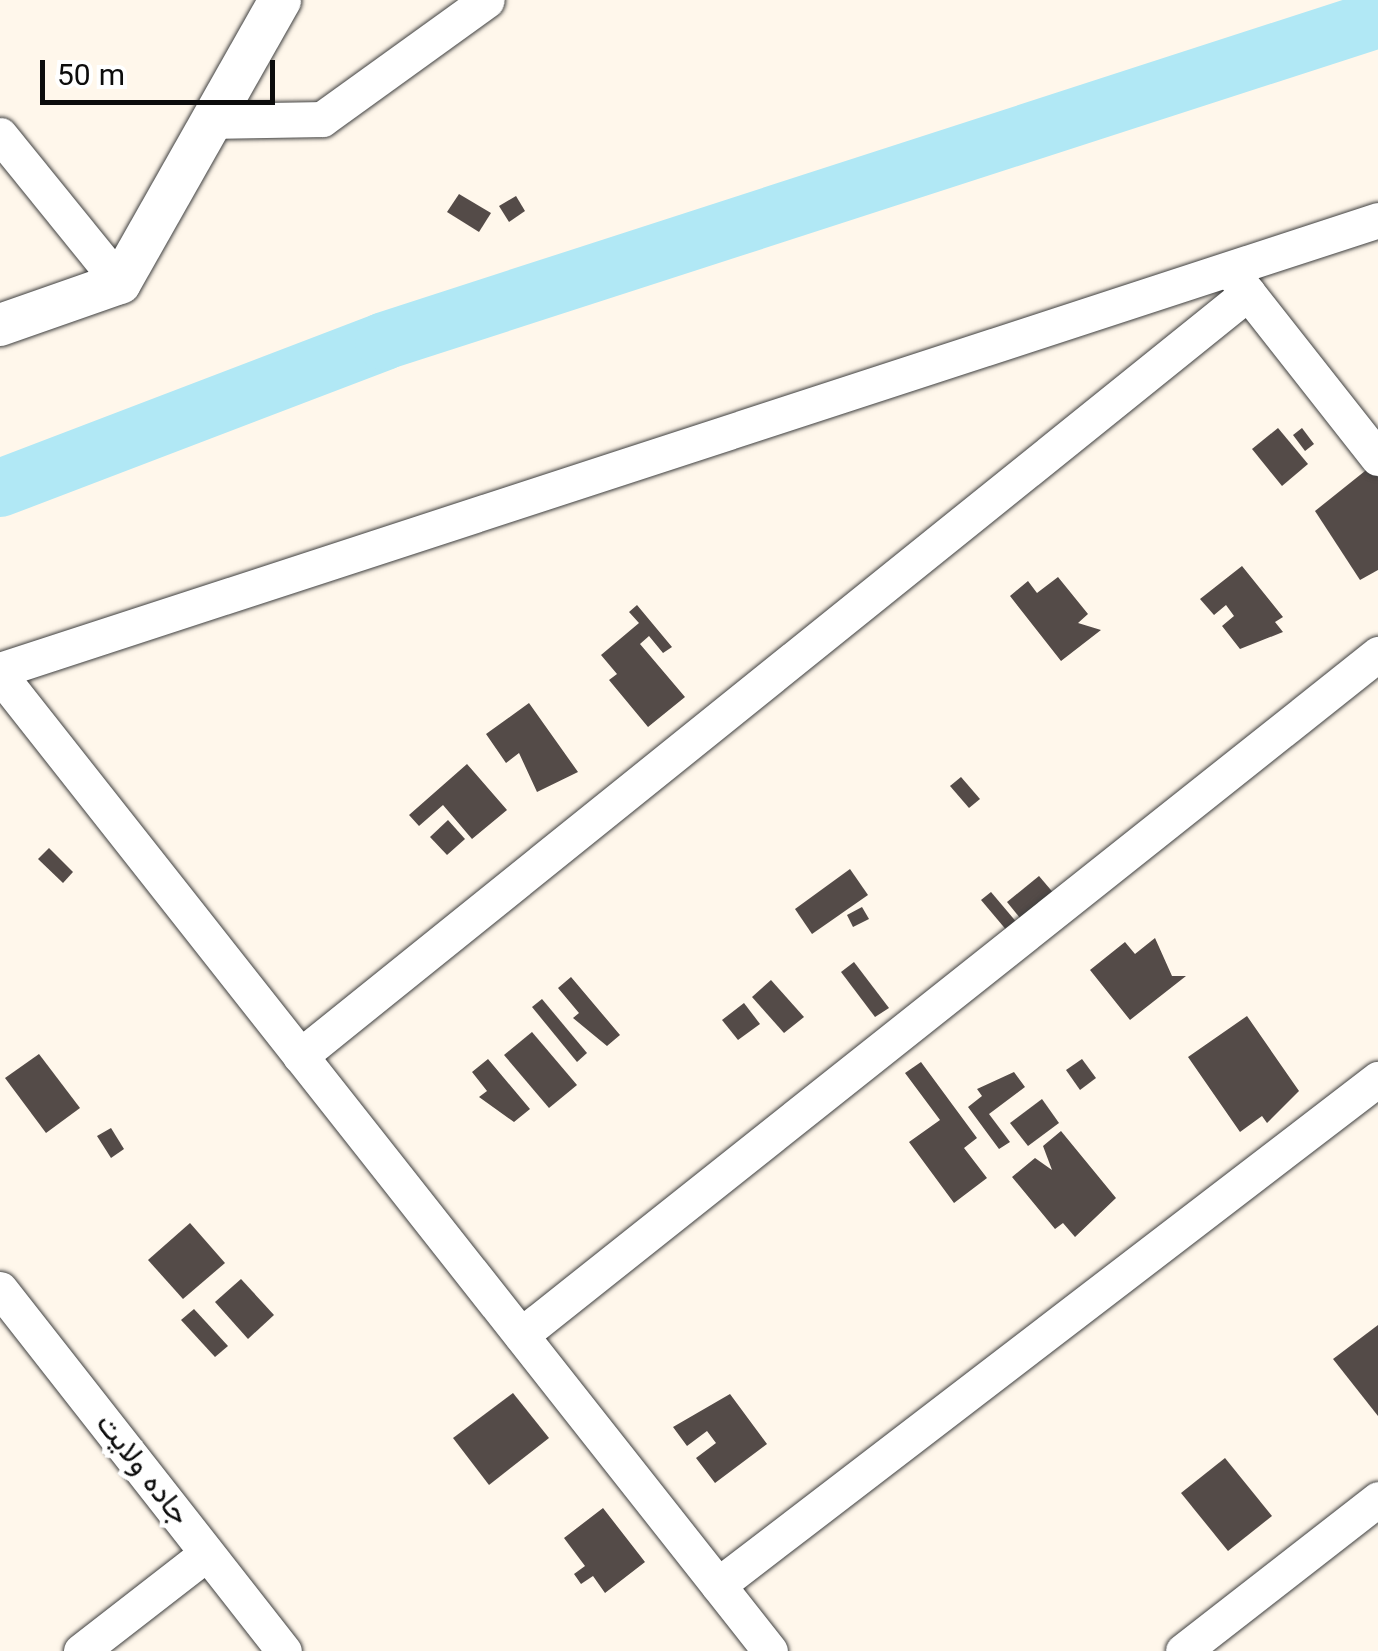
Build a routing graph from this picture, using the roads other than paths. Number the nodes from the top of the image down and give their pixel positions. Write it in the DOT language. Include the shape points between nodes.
graph roads {
  1 [pos="280,0"];
  2 [pos="487,0"];
  3 [pos="212,122"];
  4 [pos="0,135"];
  5 [pos="1378,220"];
  6 [pos="1226,265"];
  7 [pos="120,283"];
  8 [pos="1248,293"];
  9 [pos="0,326"];
  10 [pos="1378,458"];
  11 [pos="1378,654"];
  12 [pos="0,673"];
  13 [pos="300,1056"];
  14 [pos="1378,1078"];
  15 [pos="0,1289"];
  16 [pos="521,1335"];
  17 [pos="1378,1499"];
  18 [pos="206,1554"];
  19 [pos="718,1585"];
  20 [pos="81,1651"];
  21 [pos="284,1651"];
  22 [pos="770,1651"];
  23 [pos="1183,1651"];
  1 -- 3 [label="street"];
  2 -- 3 [label="street" via="322,120"];
  3 -- 7 [label="street"];
  4 -- 7 [label="street"];
  5 -- 6 [label="street"];
  6 -- 8 [label="street"];
  6 -- 12 [label="street"];
  7 -- 9 [label="street"];
  8 -- 10 [label="street"];
  8 -- 13 [label="street"];
  11 -- 16 [label="street"];
  12 -- 13 [label="street"];
  13 -- 16 [label="street"];
  14 -- 19 [label="street"];
  15 -- 18 [label="street, جاده ولایت"];
  16 -- 19 [label="street"];
  17 -- 23 [label="street"];
  18 -- 20 [label="street"];
  18 -- 21 [label="street, جاده ولایت"];
  19 -- 22 [label="street"];
}
